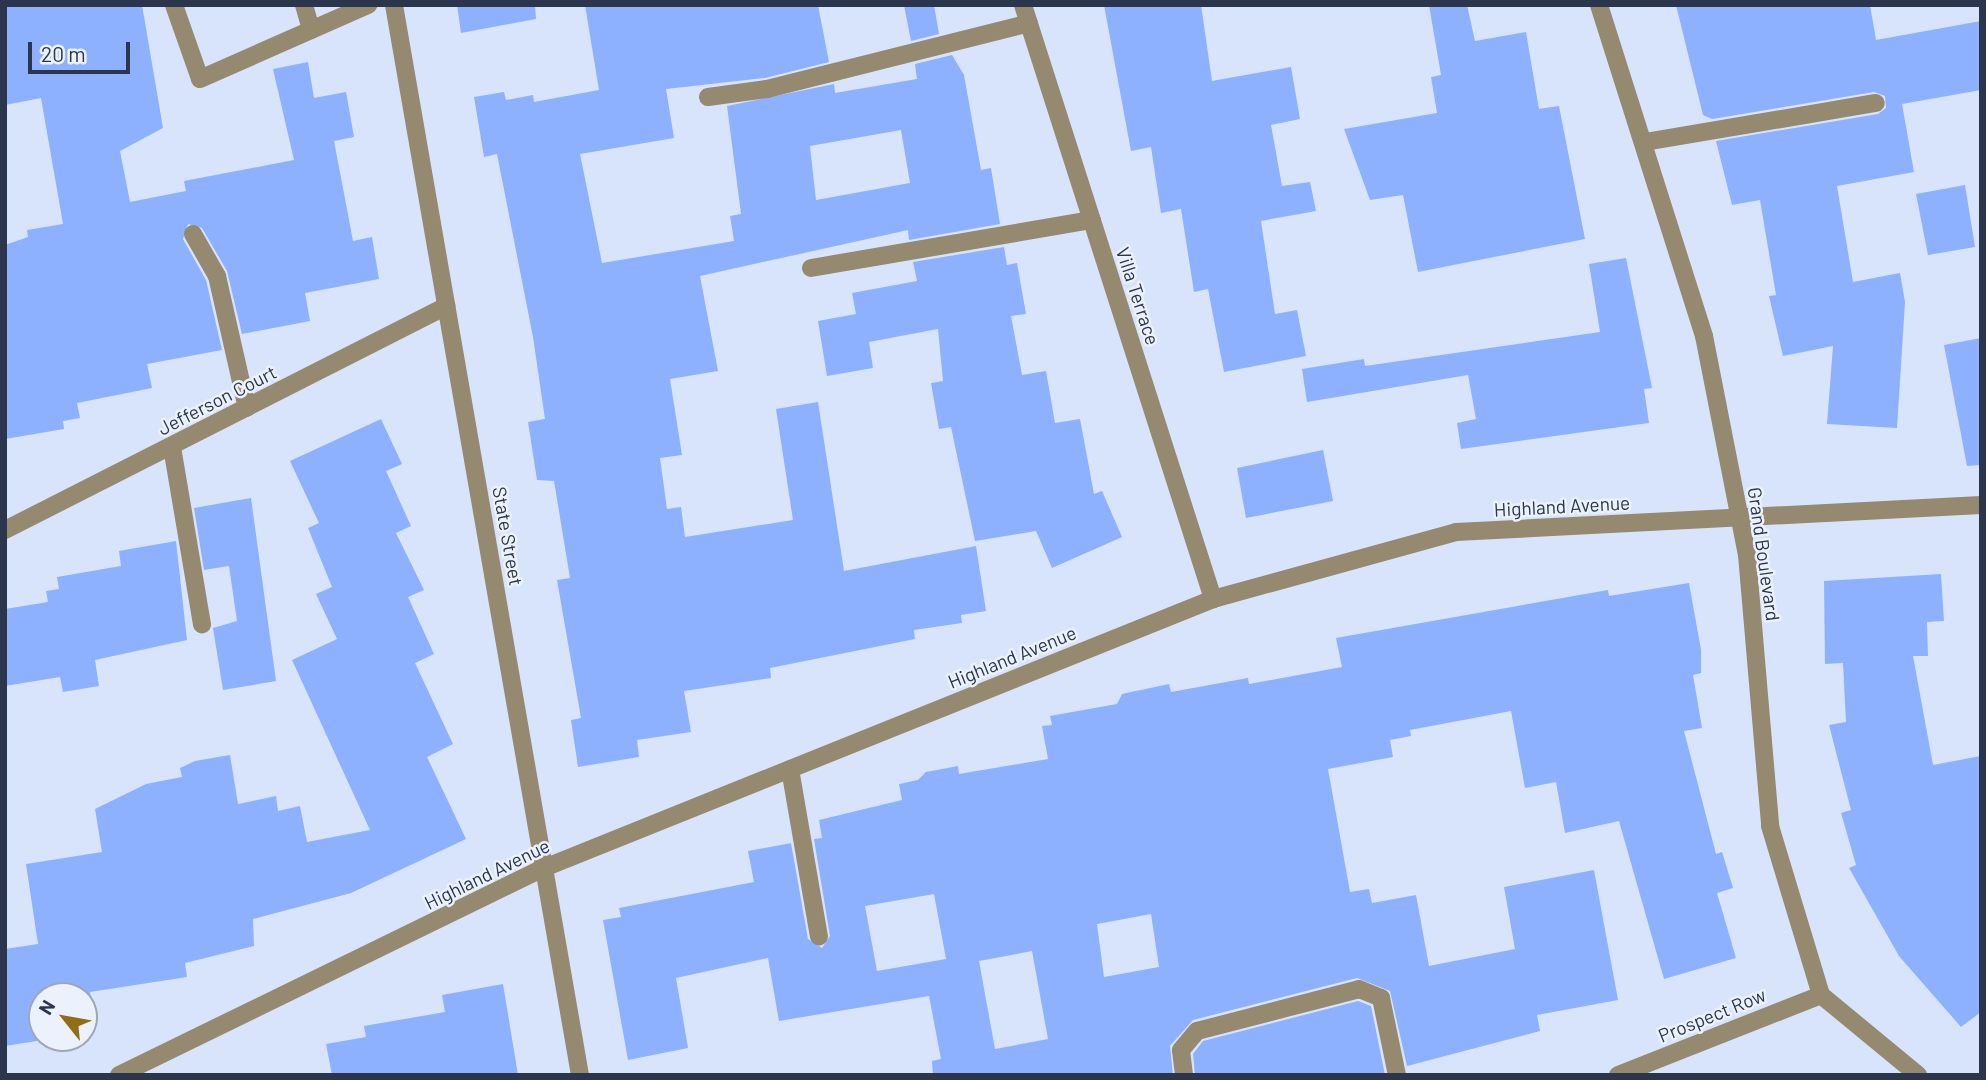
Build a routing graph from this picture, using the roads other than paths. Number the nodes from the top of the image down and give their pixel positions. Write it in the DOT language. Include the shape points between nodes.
graph roads {
  1 [pos="174,5"];
  2 [pos="304,5"];
  3 [pos="368,5"];
  4 [pos="394,5"];
  5 [pos="1023,5"];
  6 [pos="1599,5"];
  7 [pos="1029,23"];
  8 [pos="311,30"];
  9 [pos="708,97"];
  10 [pos="1876,103"];
  11 [pos="1645,142"];
  12 [pos="1092,220"];
  13 [pos="193,234"];
  14 [pos="811,268"];
  15 [pos="446,306"];
  16 [pos="247,408"];
  17 [pos="172,447"];
  18 [pos="1981,505"];
  19 [pos="1741,519"];
  20 [pos="5,530"];
  21 [pos="1213,599"];
  22 [pos="202,624"];
  23 [pos="790,769"];
  24 [pos="544,868"];
  25 [pos="818,937"];
  26 [pos="1821,995"];
  27 [pos="119,1075"];
  28 [pos="580,1075"];
  29 [pos="1184,1075"];
  30 [pos="1397,1075"];
  31 [pos="1618,1075"];
  32 [pos="1918,1075"];
  1 -- 8 [label="street" via="200,79"];
  2 -- 8 [label="street"];
  3 -- 8 [label="street"];
  4 -- 15 [label="street, State Street"];
  5 -- 7 [label="street, Villa Terrace"];
  6 -- 11 [label="street, Grand Boulevard"];
  7 -- 9 [label="street" via="767,89"];
  7 -- 12 [label="street, Villa Terrace"];
  10 -- 11 [label="street"];
  11 -- 19 [label="street, Grand Boulevard" via="1703,335"];
  12 -- 14 [label="street"];
  12 -- 21 [label="street, Villa Terrace"];
  13 -- 16 [label="street" via="217,276"];
  15 -- 16 [label="street, Jefferson Court"];
  15 -- 24 [label="street, State Street"];
  16 -- 17 [label="street, Jefferson Court"];
  17 -- 20 [label="street, Jefferson Court"];
  17 -- 22 [label="street"];
  18 -- 19 [label="street, Highland Avenue"];
  19 -- 21 [label="street, Highland Avenue" via="1456,532"];
  19 -- 26 [label="street, Grand Boulevard" via="1770,826"];
  21 -- 23 [label="street, Highland Avenue"];
  23 -- 24 [label="street, Highland Avenue"];
  23 -- 25 [label="street"];
  24 -- 27 [label="street, Highland Avenue"];
  24 -- 28 [label="street, State Street"];
  26 -- 31 [label="street, Prospect Row"];
  26 -- 32 [label="street"];
  29 -- 30 [label="street" via="1181,1050 1197,1031 1359,989 1381,998"];
}
